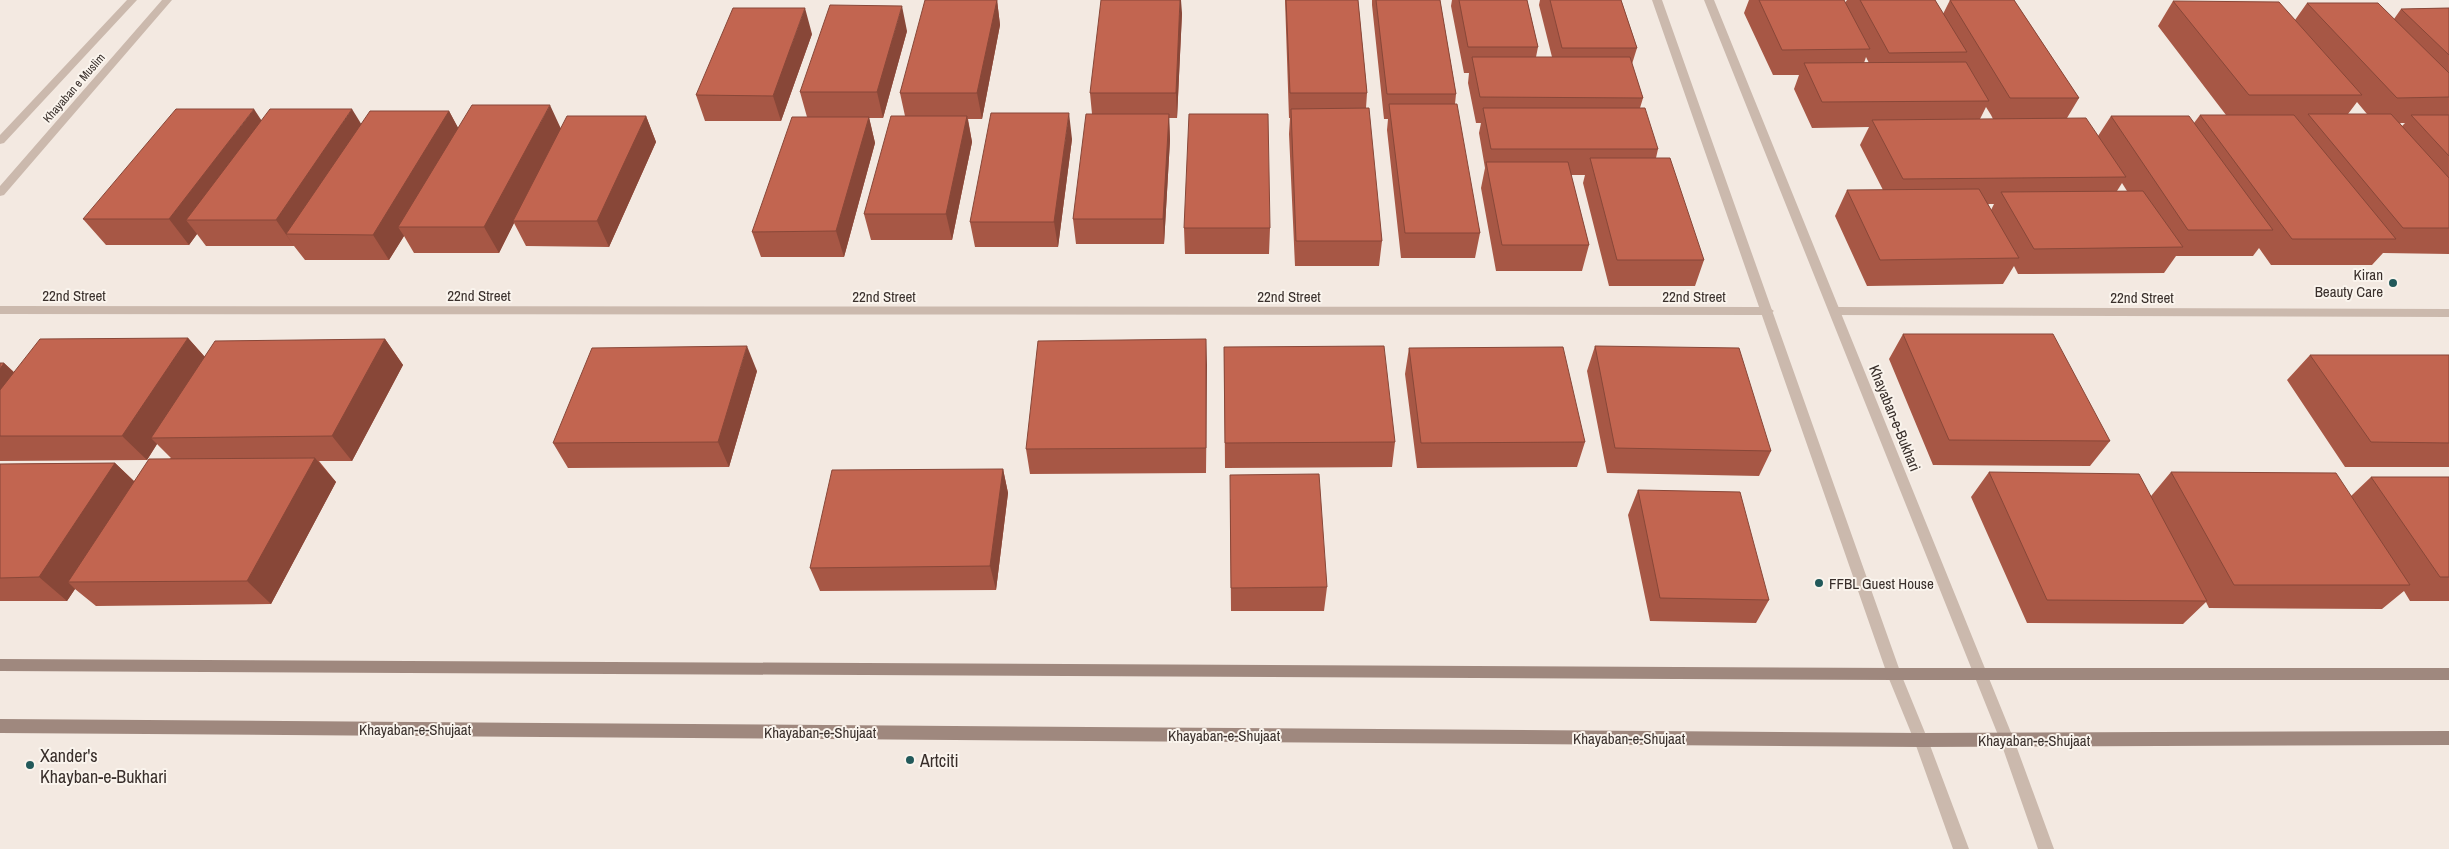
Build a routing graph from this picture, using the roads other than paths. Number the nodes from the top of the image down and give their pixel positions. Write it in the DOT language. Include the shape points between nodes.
graph roads {
  1 [pos="132,0"];
  2 [pos="167,0"];
  3 [pos="1656,0"];
  4 [pos="1708,0"];
  5 [pos="0,141"];
  6 [pos="0,193"];
  7 [pos="0,310"];
  8 [pos="1768,311"];
  9 [pos="1835,312"];
  10 [pos="2449,313"];
  11 [pos="0,665"];
  12 [pos="1894,674"];
  13 [pos="1980,674"];
  14 [pos="2449,674"];
  15 [pos="0,726"];
  16 [pos="2449,738"];
  17 [pos="1921,740"];
  18 [pos="2007,740"];
  19 [pos="1960,849"];
  20 [pos="2046,849"];
  1 -- 5 [label="street, Khayaban e Muslim"];
  2 -- 6 [label="street, Khayaban e Muslim"];
  3 -- 8 [label="street"];
  4 -- 9 [label="street, Khayaban-e-Bukhari"];
  7 -- 8 [label="street, 22nd Street"];
  8 -- 12 [label="street"];
  9 -- 10 [label="street, 22nd Street"];
  9 -- 13 [label="street, Khayaban-e-Bukhari"];
  11 -- 12 [label="main road"];
  12 -- 13 [label="main road"];
  12 -- 17 [label="street"];
  13 -- 14 [label="main road"];
  13 -- 18 [label="street, Khayaban-e-Bukhari"];
  15 -- 17 [label="main road, Khayaban-e-Shujaat"];
  16 -- 18 [label="main road, Khayaban-e-Shujaat"];
  17 -- 18 [label="main road, Khayaban-e-Shujaat"];
  17 -- 19 [label="street"];
  18 -- 20 [label="street, Khayaban-e-Bukhari"];
}
